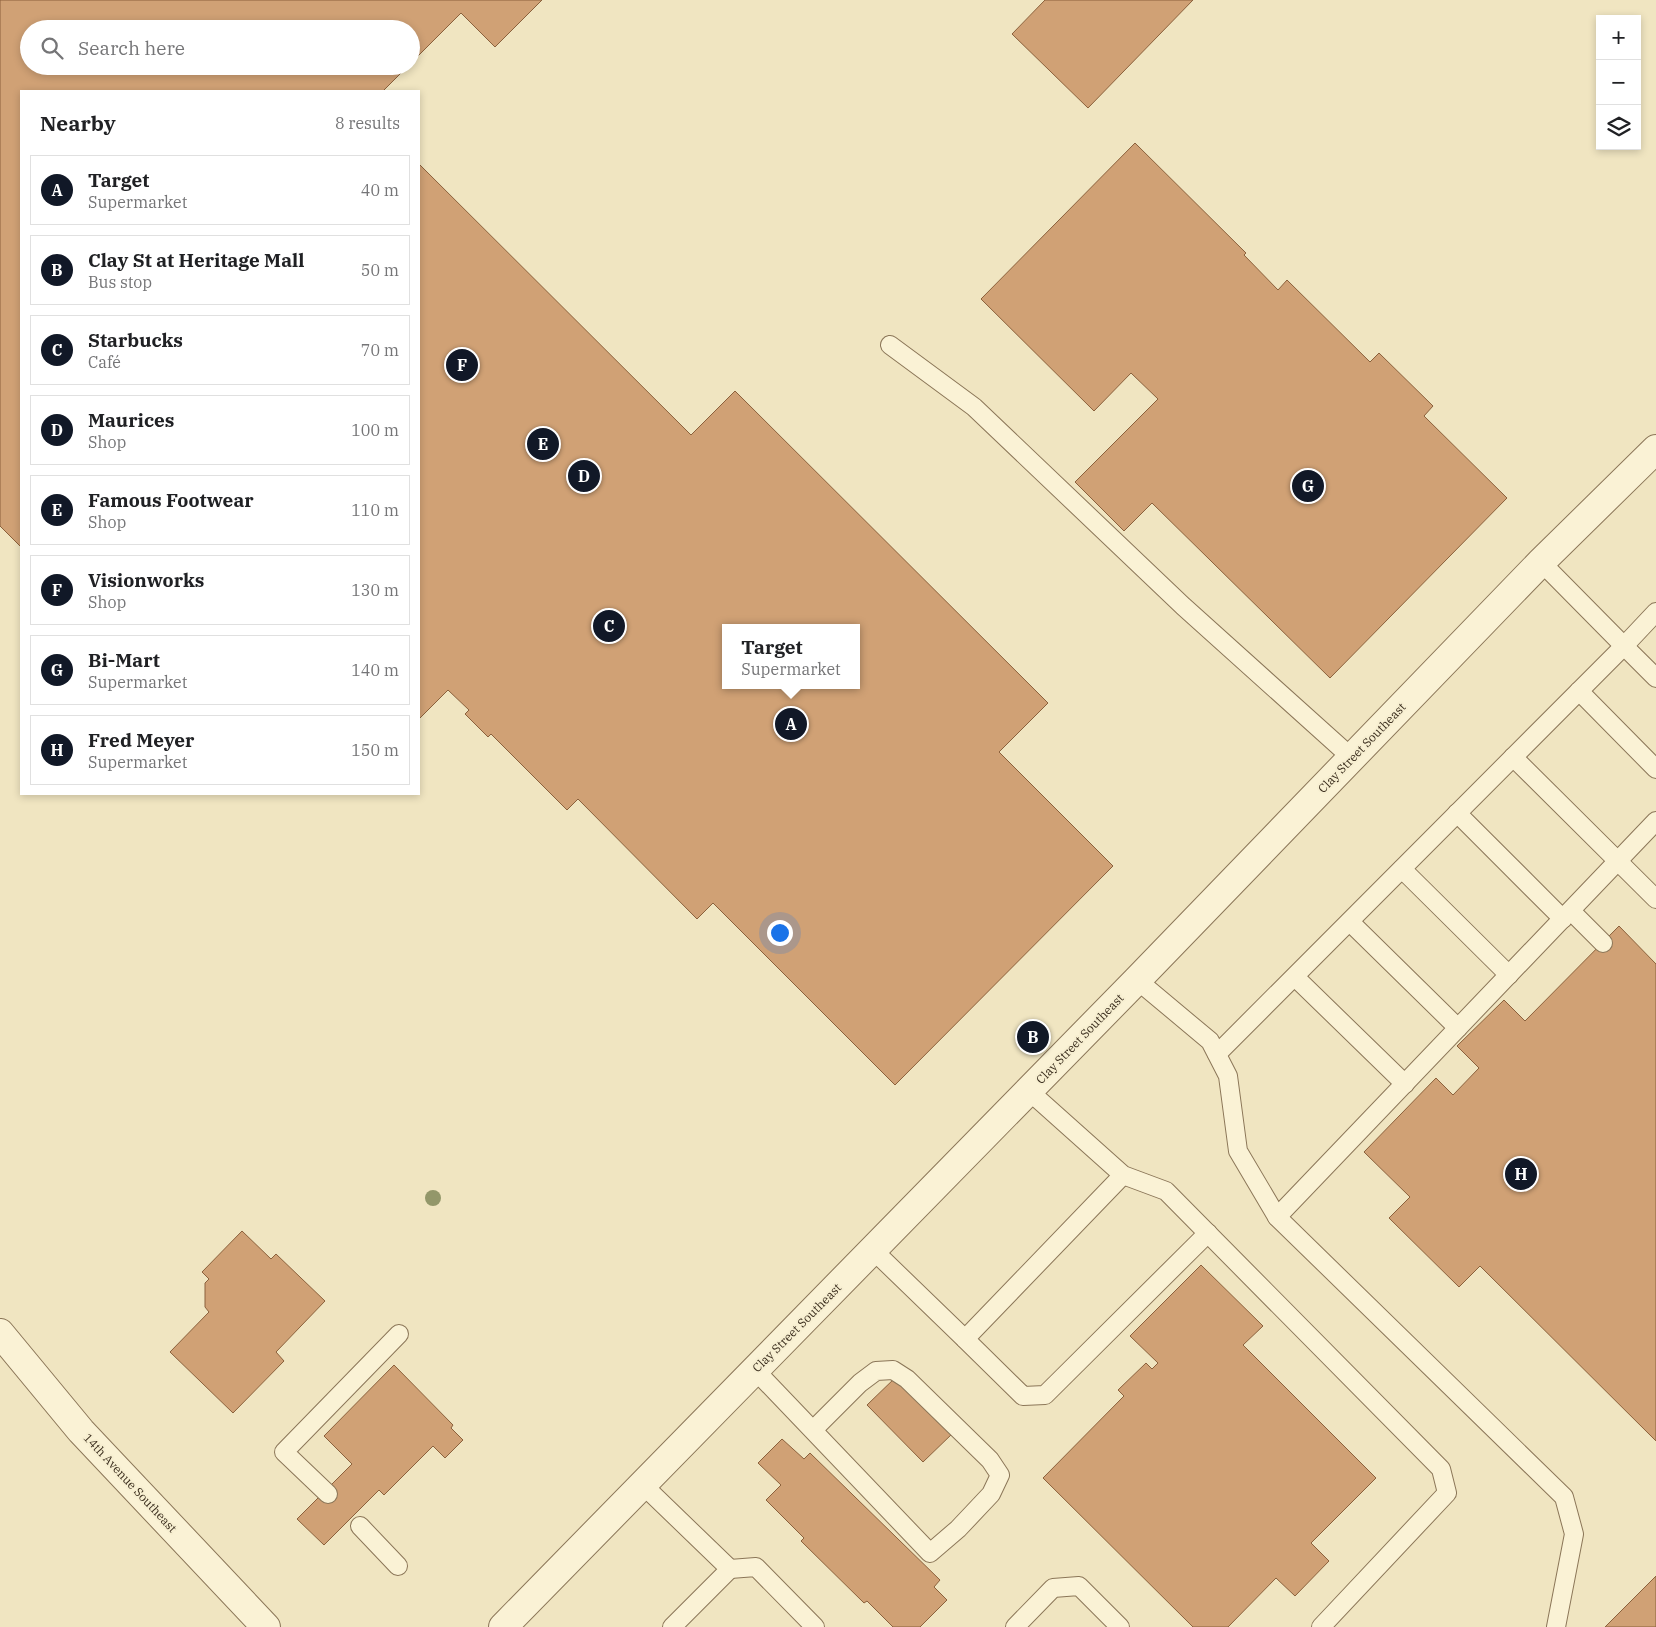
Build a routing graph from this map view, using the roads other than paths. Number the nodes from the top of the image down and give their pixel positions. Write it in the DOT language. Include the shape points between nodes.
graph roads {
  1 [pos="890,345"];
  2 [pos="1656,449"];
  3 [pos="1541,562"];
  4 [pos="1656,612"];
  5 [pos="1624,646"];
  6 [pos="1656,678"];
  7 [pos="1579,691"];
  8 [pos="1352,758"];
  9 [pos="1512,758"];
  10 [pos="1656,769"];
  11 [pos="1457,813"];
  12 [pos="1656,821"];
  13 [pos="1618,861"];
  14 [pos="1402,868"];
  15 [pos="1656,899"];
  16 [pos="1567,915"];
  17 [pos="1350,922"];
  18 [pos="1603,943"];
  19 [pos="1509,975"];
  20 [pos="1295,977"];
  21 [pos="1137,980"];
  22 [pos="1458,1028"];
  23 [pos="1217,1054"];
  24 [pos="1405,1084"];
  25 [pos="1029,1091"];
  26 [pos="1123,1175"];
  27 [pos="1277,1217"];
  28 [pos="1208,1233"];
  29 [pos="874,1250"];
  30 [pos="0,1333"];
  31 [pos="399,1334"];
  32 [pos="964,1339"];
  33 [pos="755,1370"];
  34 [pos="813,1430"];
  35 [pos="643,1485"];
  36 [pos="328,1494"];
  37 [pos="360,1526"];
  38 [pos="398,1566"];
  39 [pos="730,1569"];
  40 [pos="506,1626"];
  41 [pos="266,1627"];
  42 [pos="672,1627"];
  43 [pos="815,1627"];
  44 [pos="1015,1627"];
  45 [pos="1120,1627"];
  46 [pos="1321,1627"];
  47 [pos="1556,1627"];
  1 -- 8 [label="lane" via="974,408 1183,606"];
  2 -- 3 [label="street, Clay Street Southeast"];
  3 -- 5 [label="lane"];
  3 -- 8 [label="street, Clay Street Southeast"];
  4 -- 5 [label="lane"];
  5 -- 6 [label="lane"];
  5 -- 7 [label="lane"];
  7 -- 9 [label="lane"];
  7 -- 10 [label="lane"];
  8 -- 21 [label="street, Clay Street Southeast"];
  9 -- 11 [label="lane"];
  9 -- 13 [label="lane"];
  11 -- 14 [label="lane"];
  11 -- 16 [label="lane"];
  12 -- 13 [label="lane"];
  13 -- 15 [label="lane"];
  13 -- 16 [label="lane"];
  14 -- 17 [label="lane"];
  14 -- 19 [label="lane"];
  16 -- 18 [label="lane"];
  16 -- 19 [label="lane"];
  17 -- 20 [label="lane"];
  17 -- 22 [label="lane"];
  19 -- 22 [label="lane"];
  20 -- 23 [label="lane"];
  20 -- 24 [label="lane"];
  21 -- 23 [label="lane" via="1210,1040"];
  21 -- 25 [label="street, Clay Street Southeast"];
  22 -- 24 [label="lane"];
  23 -- 27 [label="lane" via="1228,1076 1238,1151"];
  24 -- 27 [label="lane"];
  25 -- 26 [label="lane"];
  25 -- 29 [label="street, Clay Street Southeast"];
  26 -- 28 [label="lane" via="1166,1191"];
  26 -- 32 [label="lane"];
  27 -- 47 [label="lane" via="1564,1497 1574,1534"];
  28 -- 32 [label="lane" via="1045,1395 1023,1396"];
  28 -- 46 [label="lane" via="1441,1469 1447,1494"];
  29 -- 32 [label="lane"];
  29 -- 33 [label="street, Clay Street Southeast"];
  30 -- 41 [label="street, 14th Avenue Southeast" via="81,1430"];
  31 -- 36 [label="lane" via="284,1452"];
  33 -- 34 [label="lane"];
  33 -- 35 [label="street, Clay Street Southeast"];
  34 -- 34 [label="lane" via="930,1553 991,1494 1000,1475 990,1460 907,1379 892,1370 876,1371 860,1383"];
  35 -- 39 [label="lane"];
  35 -- 40 [label="street, Clay Street Southeast"];
  37 -- 38 [label="lane"];
  39 -- 42 [label="lane"];
  39 -- 43 [label="lane" via="756,1567"];
  44 -- 45 [label="lane" via="1054,1588 1079,1586"];
}
